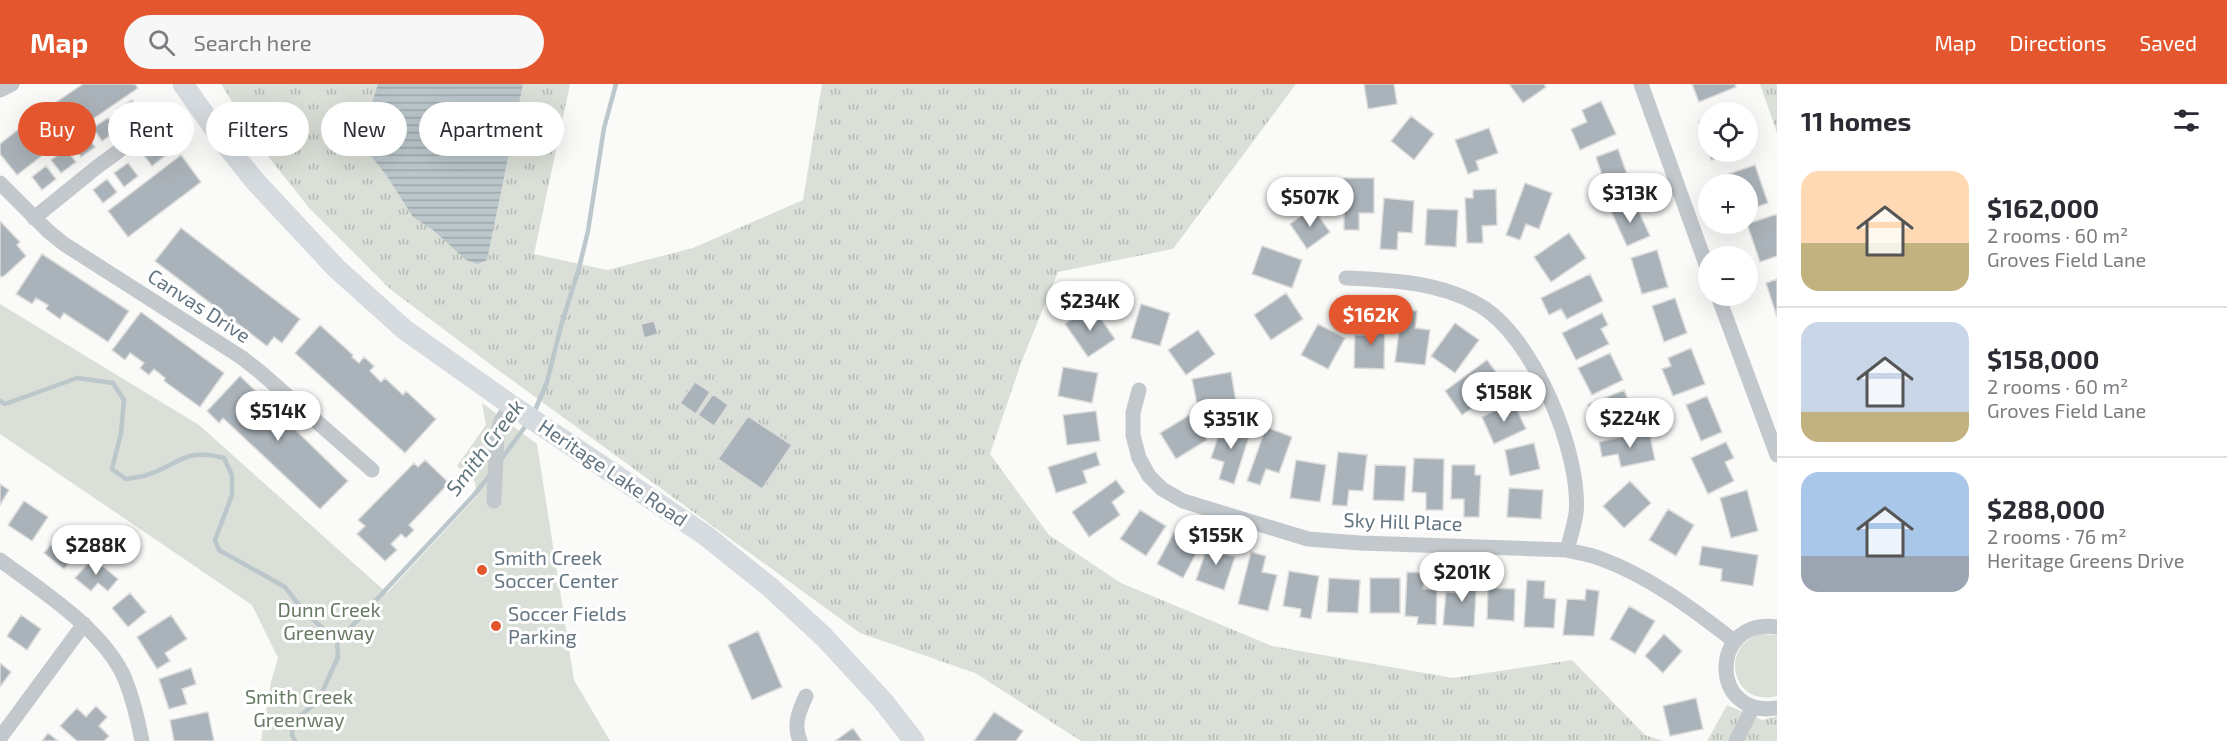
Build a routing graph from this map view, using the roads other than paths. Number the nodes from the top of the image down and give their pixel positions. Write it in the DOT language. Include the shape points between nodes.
graph roads {
  1 [pos="12,84"];
  2 [pos="183,84"];
  3 [pos="1641,84"];
  4 [pos="0,90"];
  5 [pos="112,156"];
  6 [pos="0,183"];
  7 [pos="34,218"];
  8 [pos="1699,246"];
  9 [pos="1346,278"];
  10 [pos="1722,306"];
  11 [pos="1139,390"];
  12 [pos="511,405"];
  13 [pos="1777,455"];
  14 [pos="372,470"];
  15 [pos="494,501"];
  16 [pos="1568,550"];
  17 [pos="0,560"];
  18 [pos="84,624"];
  19 [pos="1777,627"];
  20 [pos="1734,641"];
  21 [pos="806,696"];
  22 [pos="1753,707"];
  23 [pos="1777,708"];
  24 [pos="0,738"];
  25 [pos="142,741"];
  26 [pos="800,741"];
  27 [pos="914,741"];
  28 [pos="1736,741"];
  1 -- 4 [label="street"];
  2 -- 12 [label="main road, Heritage Lake Road" via="254,180 336,268 405,330"];
  3 -- 8 [label="street"];
  5 -- 7 [label="street"];
  6 -- 7 [label="street, Canvas Drive"];
  7 -- 14 [label="street, Canvas Drive" via="64,244 241,357"];
  9 -- 16 [label="street" via="1403,281 1457,294 1498,319 1523,349 1544,383 1574,472 1576,513"];
  10 -- 13 [label="street"];
  11 -- 16 [label="street, Sky Hill Place" via="1133,413 1139,458 1162,489 1183,501 1308,538"];
  12 -- 15 [label="street" via="497,434"];
  12 -- 27 [label="main road, Heritage Lake Road" via="705,534 771,588 824,637"];
  16 -- 20 [label="street, Sky Hill Place" via="1598,558 1644,580"];
  17 -- 18 [label="street"];
  18 -- 24 [label="street"];
  18 -- 25 [label="street" via="124,678"];
  19 -- 20 [label="street" via="1754,628"];
  20 -- 22 [label="street" via="1727,654 1727,680 1732,692"];
  21 -- 26 [label="street" via="797,715"];
  22 -- 23 [label="street"];
  22 -- 28 [label="street"];
}
